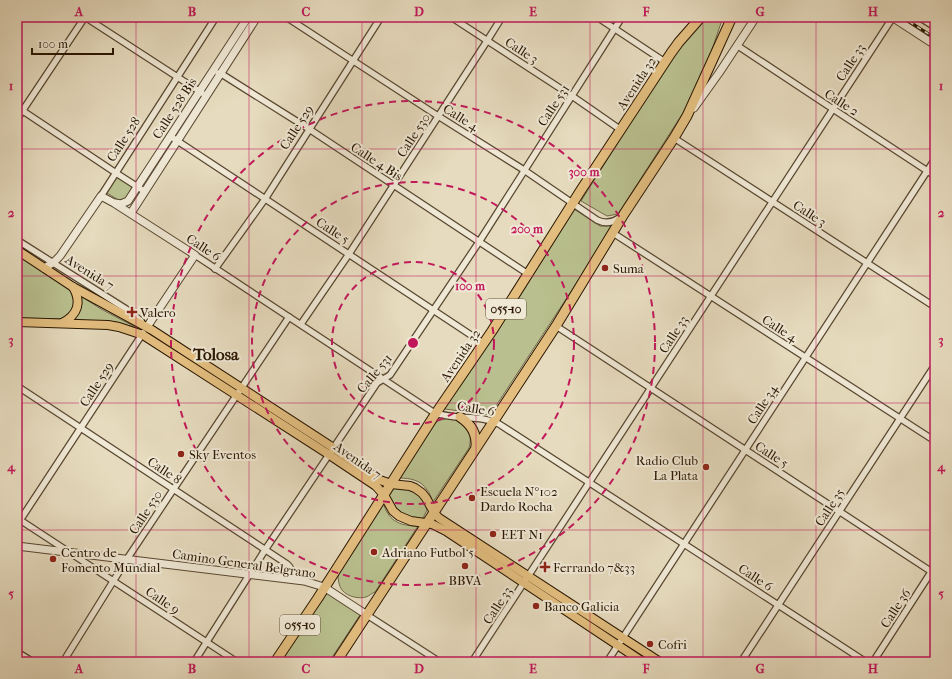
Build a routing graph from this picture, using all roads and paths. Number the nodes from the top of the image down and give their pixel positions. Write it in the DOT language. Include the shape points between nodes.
graph roads {
  1 [pos="85,17"];
  2 [pos="216,17"];
  3 [pos="248,17"];
  4 [pos="257,17"];
  5 [pos="286,17"];
  6 [pos="381,17"];
  7 [pos="451,17"];
  8 [pos="502,17"];
  9 [pos="597,17"];
  10 [pos="622,17"];
  11 [pos="694,17"];
  12 [pos="701,17"];
  13 [pos="732,17"];
  14 [pos="756,17"];
  15 [pos="893,17"];
  16 [pos="919,17"];
  17 [pos="935,27"];
  18 [pos="614,29"];
  19 [pos="488,41"];
  20 [pos="679,42"];
  21 [pos="935,44"];
  22 [pos="738,46"];
  23 [pos="354,61"];
  24 [pos="665,62"];
  25 [pos="212,72"];
  26 [pos="220,73"];
  27 [pos="177,77"];
  28 [pos="199,91"];
  29 [pos="206,96"];
  30 [pos="572,96"];
  31 [pos="20,109"];
  32 [pos="833,110"];
  33 [pos="438,116"];
  34 [pos="687,116"];
  35 [pos="17,119"];
  36 [pos="309,129"];
  37 [pos="621,130"];
  38 [pos="170,136"];
  39 [pos="674,138"];
  40 [pos="177,141"];
  41 [pos="935,159"];
  42 [pos="524,170"];
  43 [pos="927,171"];
  44 [pos="116,173"];
  45 [pos="935,176"];
  46 [pos="394,185"];
  47 [pos="137,186"];
  48 [pos="144,191"];
  49 [pos="101,196"];
  50 [pos="265,199"];
  51 [pos="772,202"];
  52 [pos="114,203"];
  53 [pos="573,204"];
  54 [pos="131,213"];
  55 [pos="624,214"];
  56 [pos="613,233"];
  57 [pos="17,240"];
  58 [pos="479,242"];
  59 [pos="17,250"];
  60 [pos="348,254"];
  61 [pos="195,255"];
  62 [pos="53,263"];
  63 [pos="867,263"];
  64 [pos="44,268"];
  65 [pos="215,269"];
  66 [pos="528,274"];
  67 [pos="73,286"];
  68 [pos="711,296"];
  69 [pos="935,307"];
  70 [pos="434,310"];
  71 [pos="289,317"];
  72 [pos="62,323"];
  73 [pos="19,324"];
  74 [pos="301,324"];
  75 [pos="556,326"];
  76 [pos="145,331"];
  77 [pos="483,343"];
  78 [pos="805,357"];
  79 [pos="935,365"];
  80 [pos="382,379"];
  81 [pos="17,386"];
  82 [pos="651,388"];
  83 [pos="238,391"];
  84 [pos="436,413"];
  85 [pos="460,417"];
  86 [pos="900,418"];
  87 [pos="494,421"];
  88 [pos="81,428"];
  89 [pos="935,441"];
  90 [pos="476,447"];
  91 [pos="745,450"];
  92 [pos="331,451"];
  93 [pos="589,483"];
  94 [pos="391,484"];
  95 [pos="173,490"];
  96 [pos="384,494"];
  97 [pos="839,511"];
  98 [pos="434,512"];
  99 [pos="18,521"];
  100 [pos="427,523"];
  101 [pos="684,544"];
  102 [pos="17,546"];
  103 [pos="265,550"];
  104 [pos="69,552"];
  105 [pos="128,559"];
  106 [pos="935,566"];
  107 [pos="933,573"];
  108 [pos="250,574"];
  109 [pos="293,579"];
  110 [pos="526,580"];
  111 [pos="114,581"];
  112 [pos="324,587"];
  113 [pos="778,605"];
  114 [pos="367,615"];
  115 [pos="622,638"];
  116 [pos="207,642"];
  117 [pos="618,645"];
  118 [pos="17,652"];
  119 [pos="33,662"];
  120 [pos="63,662"];
  121 [pos="194,662"];
  122 [pos="237,662"];
  123 [pos="275,662"];
  124 [pos="336,662"];
  125 [pos="440,662"];
  126 [pos="472,662"];
  127 [pos="607,662"];
  128 [pos="644,662"];
  129 [pos="660,662"];
  130 [pos="741,662"];
  131 [pos="866,662"];
  132 [pos="873,662"];
  1 -- 27 [label="street"];
  1 -- 31 [label="street"];
  2 -- 27 [label="street, Calle 528"];
  3 -- 25 [label="street, Calle 528 Bis"];
  4 -- 26 [label="street, Calle 528 Bis"];
  5 -- 23 [label="street, Calle 4"];
  6 -- 23 [label="street, Calle 529"];
  7 -- 19 [label="street, Calle 3"];
  8 -- 19 [label="street, Calle 530"];
  9 -- 18 [label="street"];
  10 -- 18 [label="street, Calle 531"];
  11 -- 20 [label="street, Avenida 32"];
  12 -- 20 [label="highway, Avenida 32 / 055-10"];
  13 -- 34 [label="highway"];
  14 -- 22 [label="street"];
  15 -- 21 [label="street"];
  15 -- 32 [label="street, Calle 33"];
  16 -- 17 [label="street"];
  18 -- 24 [label="street"];
  18 -- 30 [label="street, Calle 531"];
  19 -- 30 [label="street, Calle 3"];
  19 -- 33 [label="street, Calle 530"];
  20 -- 24 [label="highway, Avenida 32 / 055-10"];
  22 -- 32 [label="street, Calle 2"];
  22 -- 34 [label="street"];
  23 -- 33 [label="street, Calle 4"];
  23 -- 36 [label="street, Calle 529"];
  24 -- 37 [label="highway, Avenida 32 / 055-10"];
  25 -- 26 [label="street, Calle 4 Bis"];
  25 -- 28 [label="street, Calle 528 Bis"];
  26 -- 29 [label="street, Calle 528 Bis"];
  26 -- 36 [label="street, Calle 4 Bis"];
  27 -- 28 [label="street"];
  27 -- 44 [label="street, Calle 528"];
  28 -- 29 [label="street"];
  28 -- 38 [label="street, Calle 528 Bis"];
  29 -- 40 [label="street, Calle 528 Bis"];
  30 -- 37 [label="street, Calle 3"];
  30 -- 42 [label="street, Calle 531"];
  31 -- 35 [label="street"];
  31 -- 44 [label="street"];
  32 -- 43 [label="street, Calle 2"];
  32 -- 51 [label="street, Calle 33"];
  33 -- 42 [label="street, Calle 4"];
  33 -- 46 [label="street, Calle 530"];
  34 -- 39 [label="highway"];
  36 -- 46 [label="street, Calle 4 Bis"];
  36 -- 50 [label="street, Calle 529"];
  37 -- 53 [label="highway, Avenida 32 / 055-10"];
  38 -- 40 [label="street, Calle 5"];
  38 -- 47 [label="street, Calle 528 Bis"];
  39 -- 51 [label="street, Calle 3"];
  39 -- 55 [label="highway"];
  40 -- 48 [label="street, Calle 528 Bis"];
  40 -- 50 [label="street, Calle 5"];
  41 -- 43 [label="street, Calle 34"];
  42 -- 53 [label="street, Calle 4"];
  42 -- 58 [label="street, Calle 531"];
  43 -- 45 [label="street, Calle 2"];
  43 -- 63 [label="street, Calle 34"];
  44 -- 47 [label="street"];
  44 -- 49 [label="street, Calle 528"];
  46 -- 58 [label="street, Calle 4 Bis"];
  46 -- 60 [label="street, Calle 530"];
  47 -- 48 [label="street"];
  47 -- 52 [label="street, Calle 528 Bis" via="128,201"];
  48 -- 54 [label="street, Calle 528 Bis"];
  49 -- 52 [label="street, Calle 6"];
  49 -- 62 [label="street, Calle 528"];
  50 -- 60 [label="street, Calle 5"];
  50 -- 65 [label="street, Calle 529"];
  51 -- 63 [label="street, Calle 3"];
  51 -- 68 [label="street, Calle 33"];
  52 -- 54 [label="street, Calle 6"];
  53 -- 55 [label="street, Calle 4" via="602,222 612,222"];
  53 -- 66 [label="highway, Avenida 32 / 055-10"];
  54 -- 61 [label="street, Calle 6"];
  55 -- 56 [label="highway"];
  56 -- 68 [label="street, Calle 4"];
  56 -- 75 [label="highway"];
  57 -- 62 [label="street, Avenida 7"];
  58 -- 66 [label="street, Calle 4 Bis"];
  58 -- 70 [label="street, Calle 531"];
  59 -- 64 [label="main road, Avenida 7"];
  60 -- 70 [label="street, Calle 5"];
  60 -- 74 [label="street, Calle 530"];
  61 -- 65 [label="street, Calle 6"];
  61 -- 76 [label="street, Calle 529"];
  62 -- 64 [label="street, Calle 528"];
  62 -- 76 [label="street, Avenida 7" via="126,309 142,322"];
  63 -- 69 [label="street, Calle 3"];
  63 -- 78 [label="street, Calle 34"];
  64 -- 67 [label="main road, Avenida 7"];
  65 -- 71 [label="street, Calle 6"];
  66 -- 77 [label="highway, Avenida 32 / 055-10"];
  67 -- 72 [label="main road" via="78,304 73,316"];
  67 -- 76 [label="main road, Avenida 7"];
  68 -- 78 [label="street, Calle 4"];
  68 -- 82 [label="street, Calle 33"];
  70 -- 77 [label="street, Calle 5"];
  70 -- 80 [label="street, Calle 531" via="390,375"];
  71 -- 74 [label="street, Calle 6"];
  71 -- 83 [label="street, Calle 530"];
  72 -- 73 [label="main road, Avenida 7"];
  72 -- 76 [label="main road, Avenida 7" via="114,326 137,332"];
  74 -- 80 [label="street, Calle 6"];
  75 -- 82 [label="street, Calle 5"];
  75 -- 87 [label="highway"];
  76 -- 83 [label="main road, Avenida 7"];
  76 -- 88 [label="street, Calle 529"];
  77 -- 84 [label="highway, Avenida 32 / 055-10"];
  78 -- 86 [label="street, Calle 4"];
  78 -- 91 [label="street, Calle 34"];
  79 -- 86 [label="street, Calle 35"];
  80 -- 84 [label="street, Calle 6"];
  80 -- 92 [label="street, Calle 531"];
  81 -- 88 [label="street, Calle 8"];
  82 -- 91 [label="street, Calle 5"];
  82 -- 93 [label="street, Calle 33"];
  83 -- 92 [label="main road, Avenida 7"];
  83 -- 95 [label="street, Calle 530"];
  84 -- 85 [label="street, Calle 6"];
  84 -- 94 [label="highway, Avenida 32 / 055-10"];
  85 -- 87 [label="street, Calle 6"];
  85 -- 90 [label="highway" via="474,430"];
  86 -- 89 [label="street, Calle 4"];
  86 -- 97 [label="street, Calle 35"];
  87 -- 90 [label="highway"];
  87 -- 93 [label="street, Calle 6"];
  88 -- 95 [label="street, Calle 8"];
  88 -- 99 [label="street, Calle 529"];
  90 -- 98 [label="highway"];
  91 -- 97 [label="street, Calle 5"];
  91 -- 101 [label="street, Calle 34"];
  92 -- 94 [label="main road, Avenida 7"];
  92 -- 96 [label="main road, Avenida 7"];
  92 -- 103 [label="street, Calle 531"];
  93 -- 101 [label="street, Calle 6"];
  93 -- 110 [label="street, Calle 33"];
  94 -- 96 [label="highway, Avenida 32 / 055-10"];
  94 -- 98 [label="main road, Avenida 7" via="415,488 426,498"];
  95 -- 103 [label="street, Calle 8"];
  95 -- 105 [label="street, Calle 530"];
  96 -- 100 [label="main road, Avenida 7" via="391,508 399,516"];
  96 -- 112 [label="highway, Avenida 32 / 055-10"];
  97 -- 107 [label="street, Calle 5"];
  97 -- 113 [label="street, Calle 35"];
  98 -- 100 [label="highway"];
  98 -- 110 [label="main road, Avenida 7"];
  99 -- 104 [label="street, Calle 9"];
  100 -- 110 [label="main road, Avenida 7" via="446,531"];
  100 -- 114 [label="highway"];
  101 -- 113 [label="street, Calle 6"];
  101 -- 115 [label="street, Calle 34"];
  102 -- 104 [label="street, Camino General Belgrano"];
  103 -- 108 [label="street, Calle 531"];
  103 -- 109 [label="street, Calle 8" via="290,566"];
  104 -- 105 [label="street, Camino General Belgrano"];
  104 -- 111 [label="street, Calle 9"];
  105 -- 108 [label="street, Camino General Belgrano"];
  105 -- 111 [label="street, Calle 530"];
  106 -- 107 [label="street, Calle 36"];
  107 -- 132 [label="street, Calle 36"];
  108 -- 109 [label="street, Camino General Belgrano"];
  108 -- 116 [label="street, Calle 531"];
  109 -- 112 [label="street, Camino General Belgrano"];
  110 -- 115 [label="main road, Avenida 7"];
  110 -- 117 [label="main road, Avenida 7"];
  110 -- 126 [label="street, Calle 33"];
  111 -- 116 [label="street, Calle 9"];
  111 -- 120 [label="street, Calle 530"];
  112 -- 114 [label="street"];
  112 -- 123 [label="highway, Avenida 32 / 055-10"];
  113 -- 130 [label="street, Calle 35"];
  113 -- 131 [label="street, Calle 6"];
  114 -- 124 [label="highway"];
  114 -- 125 [label="street"];
  115 -- 117 [label="street, Calle 34"];
  115 -- 129 [label="main road, Avenida 7"];
  116 -- 121 [label="street, Calle 531"];
  116 -- 122 [label="street, Calle 9"];
  117 -- 127 [label="street, Calle 34"];
  117 -- 128 [label="main road, Avenida 7"];
  118 -- 119 [label="street"];
}
